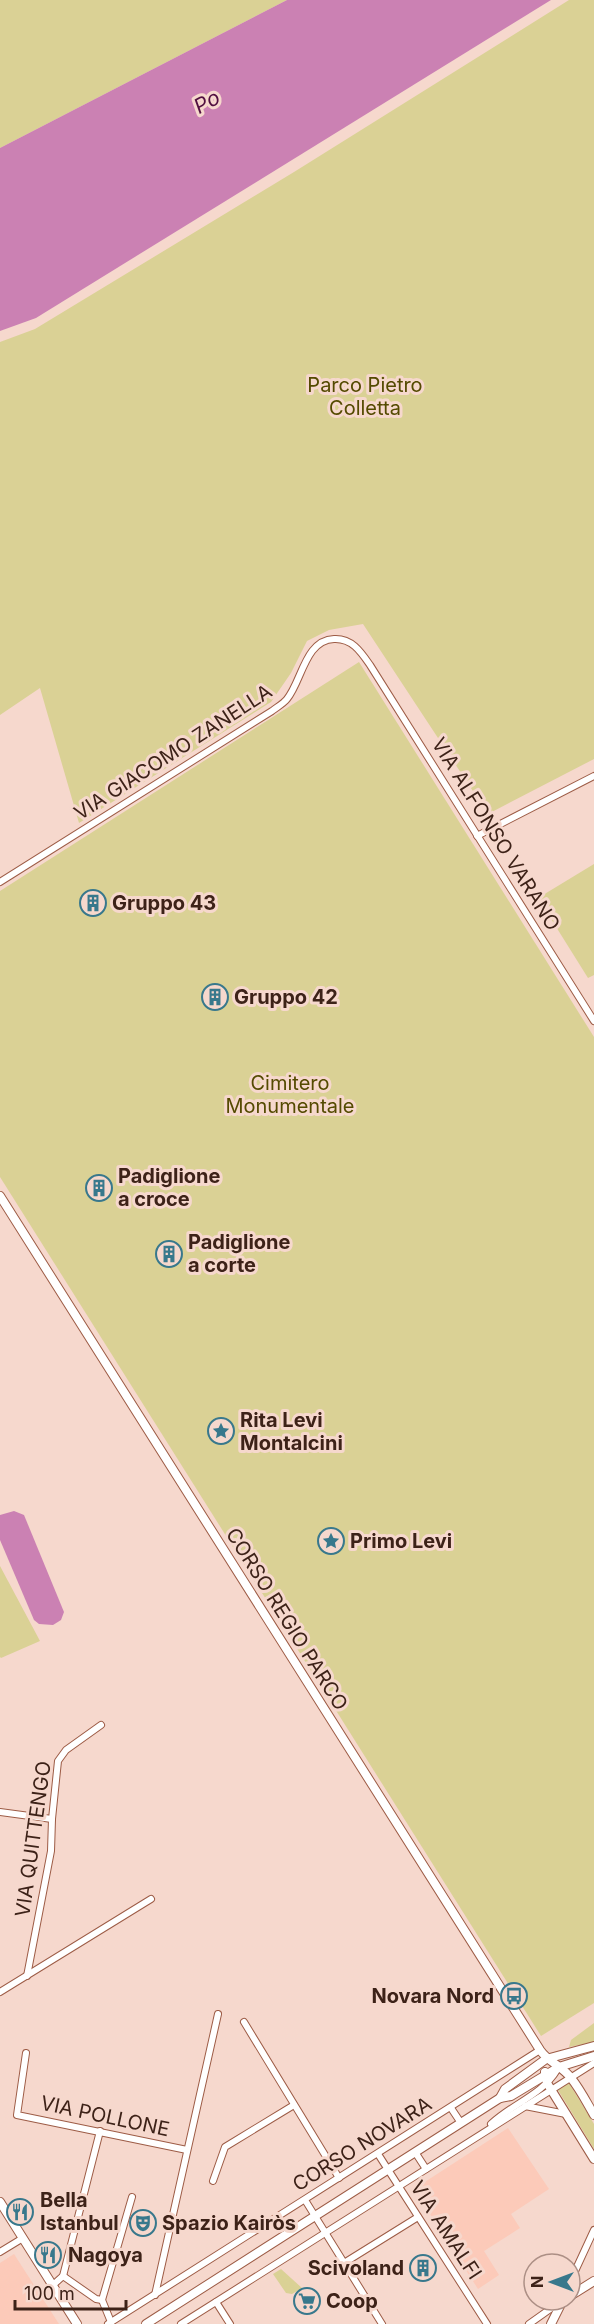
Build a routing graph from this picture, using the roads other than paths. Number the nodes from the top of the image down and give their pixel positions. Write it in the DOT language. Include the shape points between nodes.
graph roads {
  1 [pos="370,665"];
  2 [pos="594,776"];
  3 [pos="477,836"];
  4 [pos="0,882"];
  5 [pos="594,1021"];
  6 [pos="0,1196"];
  7 [pos="101,1725"];
  8 [pos="0,1812"];
  9 [pos="52,1819"];
  10 [pos="151,1899"];
  11 [pos="27,1976"];
  12 [pos="0,1992"];
  13 [pos="218,2014"];
  14 [pos="244,2022"];
  15 [pos="594,2046"];
  16 [pos="540,2050"];
  17 [pos="26,2053"];
  18 [pos="594,2056"];
  19 [pos="546,2060"];
  20 [pos="594,2063"];
  21 [pos="559,2067"];
  22 [pos="571,2077"];
  23 [pos="548,2082"];
  24 [pos="500,2098"];
  25 [pos="294,2105"];
  26 [pos="525,2106"];
  27 [pos="451,2108"];
  28 [pos="566,2114"];
  29 [pos="594,2115"];
  30 [pos="461,2123"];
  31 [pos="100,2131"];
  32 [pos="480,2134"];
  33 [pos="186,2150"];
  34 [pos="415,2152"];
  35 [pos="378,2154"];
  36 [pos="594,2159"];
  37 [pos="426,2169"];
  38 [pos="388,2170"];
  39 [pos="339,2178"];
  40 [pos="213,2181"];
  41 [pos="399,2186"];
  42 [pos="132,2197"];
  43 [pos="305,2200"];
  44 [pos="0,2202"];
  45 [pos="315,2217"];
  46 [pos="418,2217"];
  47 [pos="594,2230"];
  48 [pos="325,2233"];
  49 [pos="23,2238"];
  50 [pos="592,2244"];
  51 [pos="0,2252"];
  52 [pos="582,2261"];
  53 [pos="344,2263"];
  54 [pos="63,2276"];
  55 [pos="53,2285"];
  56 [pos="155,2295"];
  57 [pos="102,2300"];
  58 [pos="216,2302"];
  59 [pos="546,2312"];
  60 [pos="111,2323"];
  61 [pos="77,2324"];
  62 [pos="146,2324"];
  63 [pos="181,2324"];
  64 [pos="230,2324"];
  65 [pos="382,2324"];
  66 [pos="488,2324"];
  67 [pos="529,2324"];
  1 -- 3 [label="street, VIA ALFONSO VARANO"];
  1 -- 4 [label="street, VIA GIACOMO ZANELLA" via="347,641 324,641 313,650 291,692 278,707"];
  2 -- 3 [label="street"];
  3 -- 5 [label="street, VIA ALFONSO VARANO"];
  6 -- 16 [label="street, CORSO REGIO PARCO"];
  7 -- 9 [label="street, VIA QUITTENGO" via="57,1761"];
  8 -- 9 [label="street"];
  9 -- 11 [label="street, VIA QUITTENGO" via="51,1851"];
  10 -- 11 [label="street"];
  11 -- 12 [label="street"];
  13 -- 33 [label="street"];
  14 -- 25 [label="street"];
  15 -- 19 [label="street, CORSO NOVARA"];
  16 -- 19 [label="street, CORSO REGIO PARCO"];
  16 -- 27 [label="street, CORSO NOVARA"];
  17 -- 31 [label="street, VIA POLLONE" via="17,2115"];
  18 -- 21 [label="street, CORSO NOVARA"];
  19 -- 21 [label="street"];
  19 -- 23 [label="street"];
  19 -- 24 [label="street, CORSO NOVARA" via="506,2089"];
  20 -- 22 [label="street, CORSO NOVARA"];
  21 -- 22 [label="street"];
  21 -- 23 [label="street, CORSO NOVARA"];
  22 -- 23 [label="street, CORSO NOVARA"];
  22 -- 29 [label="street"];
  23 -- 24 [label="street, CORSO NOVARA"];
  23 -- 26 [label="street, CORSO NOVARA"];
  23 -- 28 [label="street"];
  23 -- 32 [label="street"];
  24 -- 30 [label="street, CORSO NOVARA"];
  25 -- 39 [label="street"];
  25 -- 40 [label="street" via="225,2147"];
  26 -- 28 [label="street"];
  26 -- 32 [label="street, CORSO NOVARA"];
  27 -- 30 [label="street, CORSO NOVARA"];
  27 -- 35 [label="street, CORSO NOVARA"];
  28 -- 36 [label="street"];
  30 -- 34 [label="street, CORSO NOVARA"];
  31 -- 33 [label="street, VIA POLLONE"];
  31 -- 54 [label="street"];
  32 -- 37 [label="street, CORSO NOVARA"];
  33 -- 56 [label="street"];
  34 -- 37 [label="street, CORSO NOVARA"];
  34 -- 38 [label="street, CORSO NOVARA"];
  35 -- 38 [label="street, VIA AMALFI"];
  35 -- 39 [label="street, CORSO NOVARA"];
  37 -- 41 [label="street, CORSO NOVARA"];
  38 -- 41 [label="street, VIA AMALFI"];
  38 -- 45 [label="street, CORSO NOVARA"];
  39 -- 43 [label="street, CORSO NOVARA"];
  41 -- 46 [label="street, VIA AMALFI"];
  41 -- 48 [label="street, CORSO NOVARA"];
  42 -- 57 [label="street"];
  43 -- 45 [label="street"];
  43 -- 56 [label="street, CORSO NOVARA"];
  44 -- 49 [label="street"];
  45 -- 48 [label="street"];
  45 -- 62 [label="street, CORSO NOVARA"];
  46 -- 53 [label="street"];
  46 -- 66 [label="street, VIA AMALFI"];
  47 -- 50 [label="street"];
  48 -- 53 [label="street"];
  48 -- 58 [label="street, CORSO NOVARA"];
  49 -- 51 [label="street"];
  49 -- 55 [label="street"];
  50 -- 52 [label="street"];
  53 -- 65 [label="street"];
  54 -- 55 [label="street"];
  54 -- 57 [label="street"];
  55 -- 61 [label="street"];
  56 -- 60 [label="street, CORSO NOVARA"];
  57 -- 60 [label="street"];
  58 -- 63 [label="street, CORSO NOVARA"];
  58 -- 64 [label="street"];
  59 -- 67 [label="street"];
}
